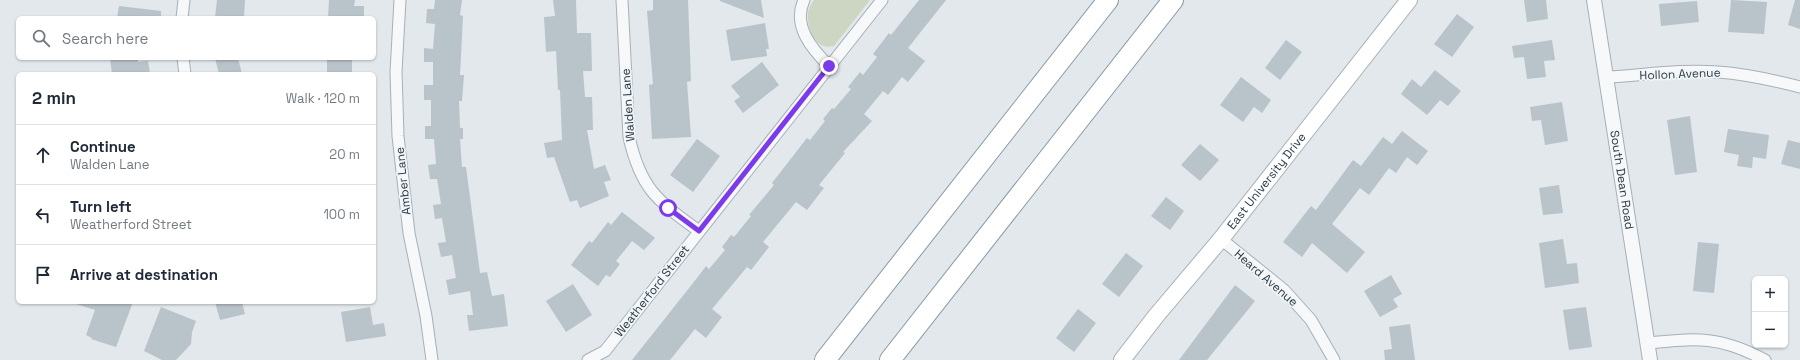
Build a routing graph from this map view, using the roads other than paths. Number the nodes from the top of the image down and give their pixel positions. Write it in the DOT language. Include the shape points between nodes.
graph roads {
  1 [pos="184,0"];
  2 [pos="400,0"];
  3 [pos="622,0"];
  4 [pos="804,0"];
  5 [pos="882,0"];
  6 [pos="1108,0"];
  7 [pos="1173,0"];
  8 [pos="1409,0"];
  9 [pos="1594,0"];
  10 [pos="182,16"];
  11 [pos="183,60"];
  12 [pos="829,66"];
  13 [pos="185,72"];
  14 [pos="1608,77"];
  15 [pos="1800,87"];
  16 [pos="699,231"];
  17 [pos="1221,239"];
  18 [pos="1648,343"];
  19 [pos="432,360"];
  20 [pos="588,360"];
  21 [pos="825,360"];
  22 [pos="890,360"];
  23 [pos="1122,360"];
  24 [pos="1334,360"];
  25 [pos="1650,360"];
  26 [pos="1765,360"];
  1 -- 10 [label="street"];
  2 -- 19 [label="street, Amber Lane" via="396,72 398,136 409,233"];
  3 -- 16 [label="street, Walden Lane" via="629,138 634,158 654,196"];
  4 -- 12 [label="street" via="800,8 806,40"];
  5 -- 12 [label="street, Weatherford Street"];
  6 -- 21 [label="highway"];
  7 -- 22 [label="highway"];
  8 -- 17 [label="main road, East University Drive"];
  9 -- 14 [label="street, South Dean Road"];
  11 -- 13 [label="street"];
  12 -- 16 [label="street, Weatherford Street"];
  14 -- 15 [label="street, Hollon Avenue" via="1686,71 1718,72"];
  14 -- 18 [label="street, South Dean Road"];
  16 -- 20 [label="street, Weatherford Street" via="605,351"];
  17 -- 23 [label="main road, East University Drive"];
  17 -- 24 [label="street, Heard Avenue" via="1284,290 1311,320"];
  18 -- 25 [label="street, South Dean Road"];
  18 -- 26 [label="street" via="1706,339 1742,348"];
}
